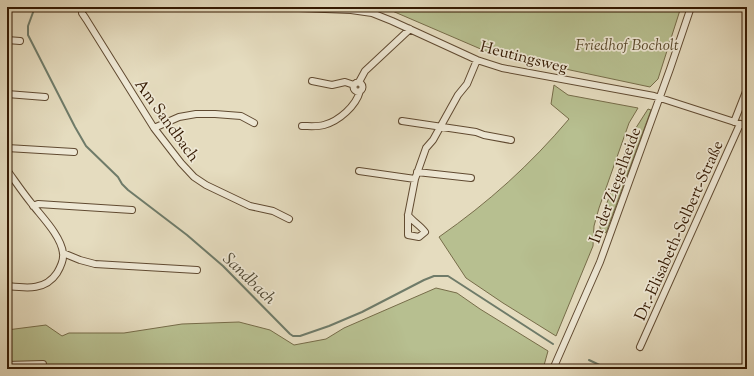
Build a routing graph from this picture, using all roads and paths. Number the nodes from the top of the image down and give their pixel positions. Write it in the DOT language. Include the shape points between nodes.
graph roads {
  1 [pos="82,7"];
  2 [pos="273,7"];
  3 [pos="691,7"];
  4 [pos="410,29"];
  5 [pos="7,40"];
  6 [pos="20,41"];
  7 [pos="477,60"];
  8 [pos="312,81"];
  9 [pos="356,83"];
  10 [pos="747,89"];
  11 [pos="7,94"];
  12 [pos="45,97"];
  13 [pos="660,98"];
  14 [pos="402,121"];
  15 [pos="254,123"];
  16 [pos="737,123"];
  17 [pos="302,126"];
  18 [pos="440,126"];
  19 [pos="747,126"];
  20 [pos="154,128"];
  21 [pos="511,140"];
  22 [pos="7,148"];
  23 [pos="74,152"];
  24 [pos="7,170"];
  25 [pos="359,172"];
  26 [pos="417,172"];
  27 [pos="471,178"];
  28 [pos="415,179"];
  29 [pos="33,206"];
  30 [pos="132,210"];
  31 [pos="408,215"];
  32 [pos="289,219"];
  33 [pos="63,253"];
  34 [pos="197,270"];
  35 [pos="7,286"];
  36 [pos="640,347"];
  37 [pos="43,364"];
  38 [pos="7,365"];
  39 [pos="553,369"];
  1 -- 20 [label="street, Am Sandbach" via="82,13"];
  2 -- 4 [label="street, Heutingsweg" via="351,10 372,14"];
  3 -- 13 [label="street, In der Ziegelheide"];
  4 -- 7 [label="street, Heutingsweg"];
  4 -- 9 [label="street" via="365,71"];
  5 -- 6 [label="street"];
  7 -- 13 [label="street, Heutingsweg" via="502,68"];
  7 -- 18 [label="street" via="466,84"];
  8 -- 9 [label="street" via="332,85"];
  9 -- 17 [label="street" via="354,89 360,91 358,99 334,121 324,125"];
  10 -- 16 [label="street, Dr.-Elisabeth-Selbert-Straße"];
  11 -- 12 [label="street"];
  13 -- 16 [label="street, Heutingsweg"];
  13 -- 39 [label="street, In der Ziegelheide" via="600,262"];
  14 -- 18 [label="street"];
  15 -- 20 [label="street" via="241,116 196,114 179,117"];
  16 -- 19 [label="street, Heutingsweg"];
  16 -- 36 [label="street, Dr.-Elisabeth-Selbert-Straße"];
  18 -- 21 [label="street"];
  18 -- 26 [label="street" via="426,148"];
  20 -- 32 [label="street, Am Sandbach" via="194,177 250,206 273,211"];
  22 -- 23 [label="street"];
  24 -- 29 [label="street"];
  25 -- 28 [label="street"];
  26 -- 27 [label="street"];
  26 -- 28 [label="street"];
  28 -- 31 [label="street"];
  29 -- 30 [label="street" via="38,204"];
  29 -- 33 [label="street" via="51,229"];
  33 -- 34 [label="street" via="95,264"];
  33 -- 35 [label="street" via="59,269 49,282 32,288"];
  37 -- 38 [label="street"];
}
